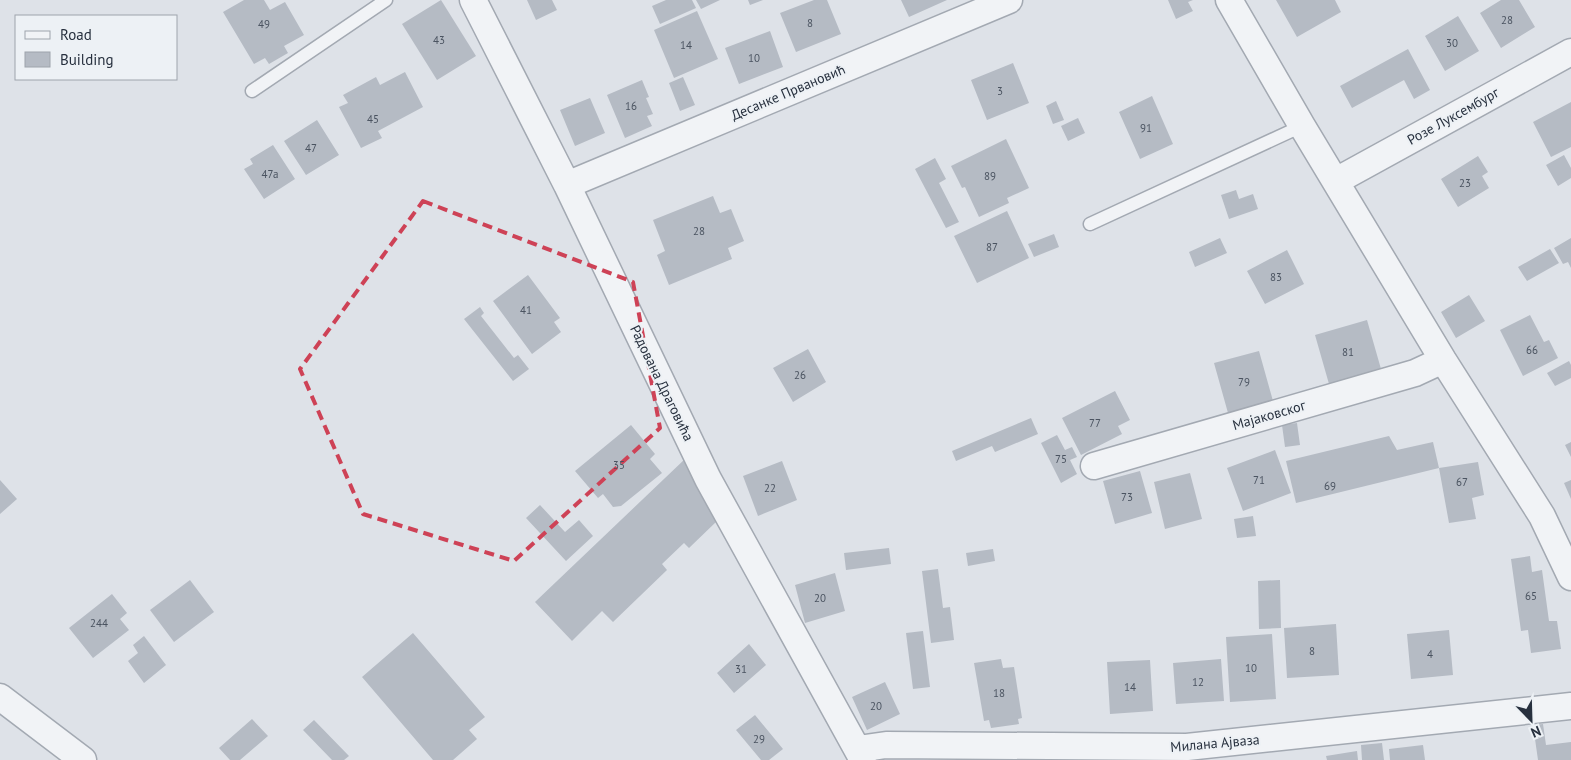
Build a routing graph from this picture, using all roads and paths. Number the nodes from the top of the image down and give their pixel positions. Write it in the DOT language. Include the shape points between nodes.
graph roads {
  1 [pos="386,0"];
  2 [pos="473,0"];
  3 [pos="1010,0"];
  4 [pos="1229,0"];
  5 [pos="1571,52"];
  6 [pos="252,91"];
  7 [pos="1302,126"];
  8 [pos="1336,181"];
  9 [pos="567,184"];
  10 [pos="1090,224"];
  11 [pos="1443,360"];
  12 [pos="1094,466"];
  13 [pos="1571,577"];
  14 [pos="0,697"];
  15 [pos="1571,706"];
  16 [pos="860,755"];
  17 [pos="84,760"];
  1 -- 6 [label="lane"];
  2 -- 9 [label="street, Радована Драговића"];
  3 -- 9 [label="street, Десанке Првановић"];
  4 -- 7 [label="street"];
  5 -- 8 [label="street, Розе Луксембург"];
  7 -- 8 [label="street"];
  7 -- 10 [label="lane"];
  8 -- 11 [label="street"];
  9 -- 16 [label="street, Радована Драговића" via="708,479"];
  11 -- 12 [label="street, Мајаковског" via="1415,373"];
  11 -- 13 [label="street" via="1542,516"];
  14 -- 17 [label="street"];
  15 -- 16 [label="street, Милана Ајваза" via="1187,747 886,746"];
}
